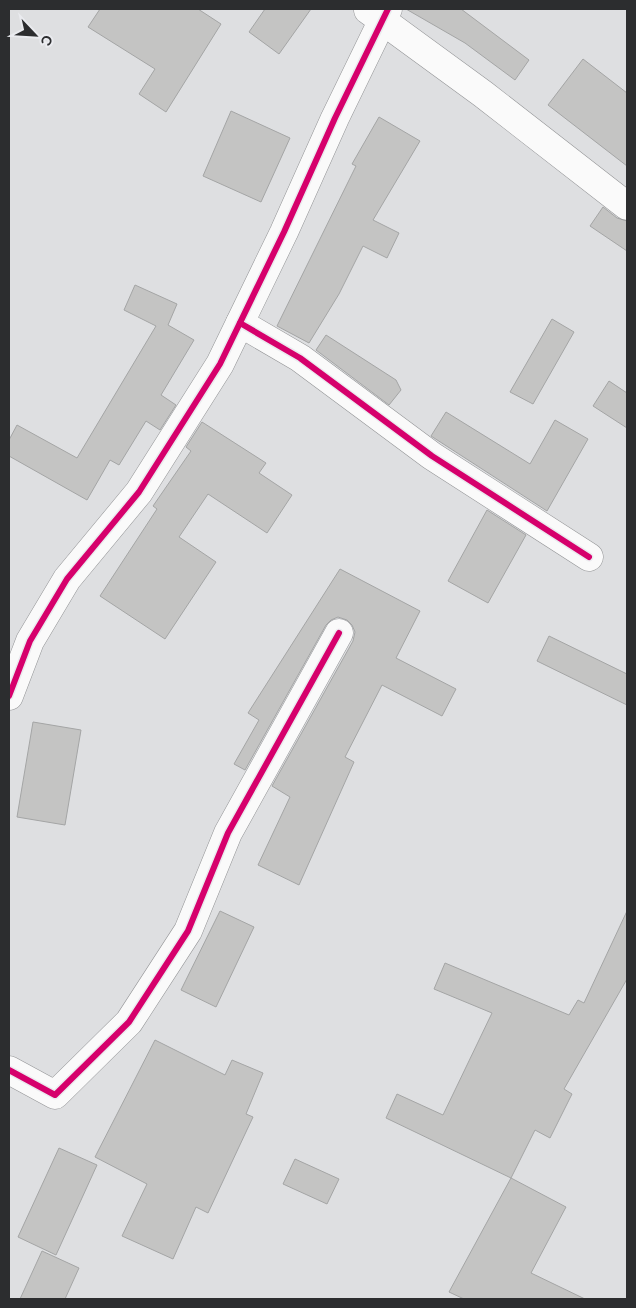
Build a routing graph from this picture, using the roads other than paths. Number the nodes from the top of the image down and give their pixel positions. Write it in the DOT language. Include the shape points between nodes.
graph roads {
  1 [pos="379,12"];
  2 [pos="627,206"];
  3 [pos="240,323"];
  4 [pos="589,558"];
  5 [pos="340,633"];
  6 [pos="9,696"];
  7 [pos="9,1070"];
  1 -- 2 [label="street"];
  1 -- 3 [label="street" via="284,232"];
  3 -- 4 [label="street" via="300,358 432,456"];
  3 -- 6 [label="street" via="220,364 139,492 67,579 30,641"];
  5 -- 7 [label="street" via="228,833 188,931 129,1022 55,1095"];
}
